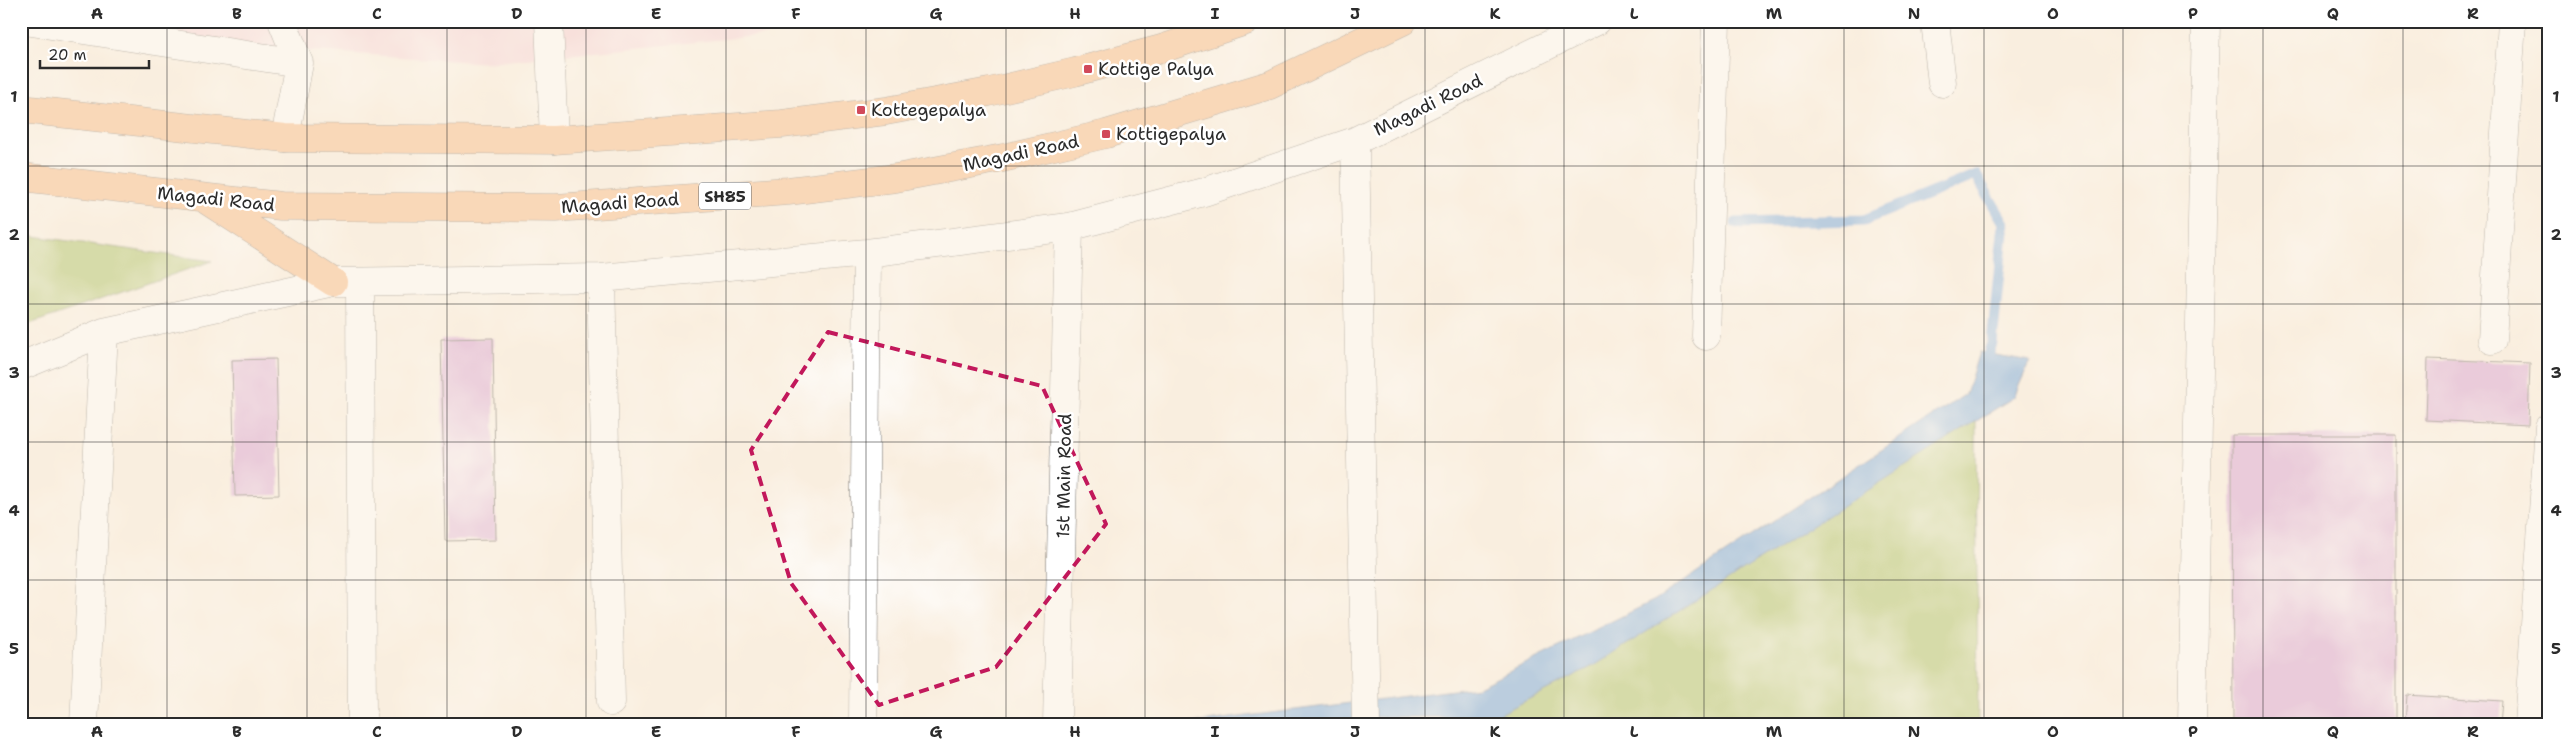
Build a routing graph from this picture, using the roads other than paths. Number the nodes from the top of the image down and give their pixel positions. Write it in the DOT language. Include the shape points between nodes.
graph roads {
  1 [pos="25,21"];
  2 [pos="282,21"];
  3 [pos="549,21"];
  4 [pos="1246,21"];
  5 [pos="1403,21"];
  6 [pos="1597,21"];
  7 [pos="1716,21"];
  8 [pos="1935,21"];
  9 [pos="2206,21"];
  10 [pos="2512,21"];
  11 [pos="300,63"];
  12 [pos="1942,83"];
  13 [pos="21,109"];
  14 [pos="285,138"];
  15 [pos="554,140"];
  16 [pos="1355,142"];
  17 [pos="21,177"];
  18 [pos="203,198"];
  19 [pos="1069,227"];
  20 [pos="868,253"];
  21 [pos="601,278"];
  22 [pos="333,282"];
  23 [pos="360,282"];
  24 [pos="104,332"];
  25 [pos="1706,336"];
  26 [pos="2492,340"];
  27 [pos="21,366"];
  28 [pos="2549,427"];
  29 [pos="611,702"];
  30 [pos="84,724"];
  31 [pos="362,724"];
  32 [pos="863,724"];
  33 [pos="1057,724"];
  34 [pos="1366,724"];
  35 [pos="2192,724"];
  36 [pos="2528,724"];
  1 -- 11 [label="street"];
  2 -- 11 [label="street"];
  3 -- 15 [label="street"];
  4 -- 15 [label="main road" via="1076,72 886,111 782,124"];
  5 -- 18 [label="main road, Magadi Road / SH85" via="1270,85 1180,114 1092,138 896,178 788,191 556,208 280,206"];
  6 -- 16 [label="street, Magadi Road"];
  7 -- 25 [label="street"];
  8 -- 12 [label="street"];
  9 -- 35 [label="street"];
  10 -- 26 [label="street"];
  11 -- 14 [label="street"];
  13 -- 14 [label="main road"];
  14 -- 15 [label="main road"];
  16 -- 19 [label="street, Magadi Road" via="1204,192"];
  16 -- 34 [label="street"];
  17 -- 18 [label="main road, Magadi Road / SH85"];
  18 -- 22 [label="main road"];
  19 -- 20 [label="street, Magadi Road"];
  19 -- 33 [label="street, 1st Main Road"];
  20 -- 21 [label="street, Magadi Road"];
  20 -- 32 [label="street"];
  21 -- 23 [label="street, Magadi Road"];
  21 -- 29 [label="street"];
  22 -- 23 [label="street, Magadi Road"];
  22 -- 24 [label="street, Magadi Road"];
  23 -- 31 [label="street"];
  24 -- 27 [label="street, Magadi Road"];
  24 -- 30 [label="street"];
  28 -- 36 [label="street"];
}
